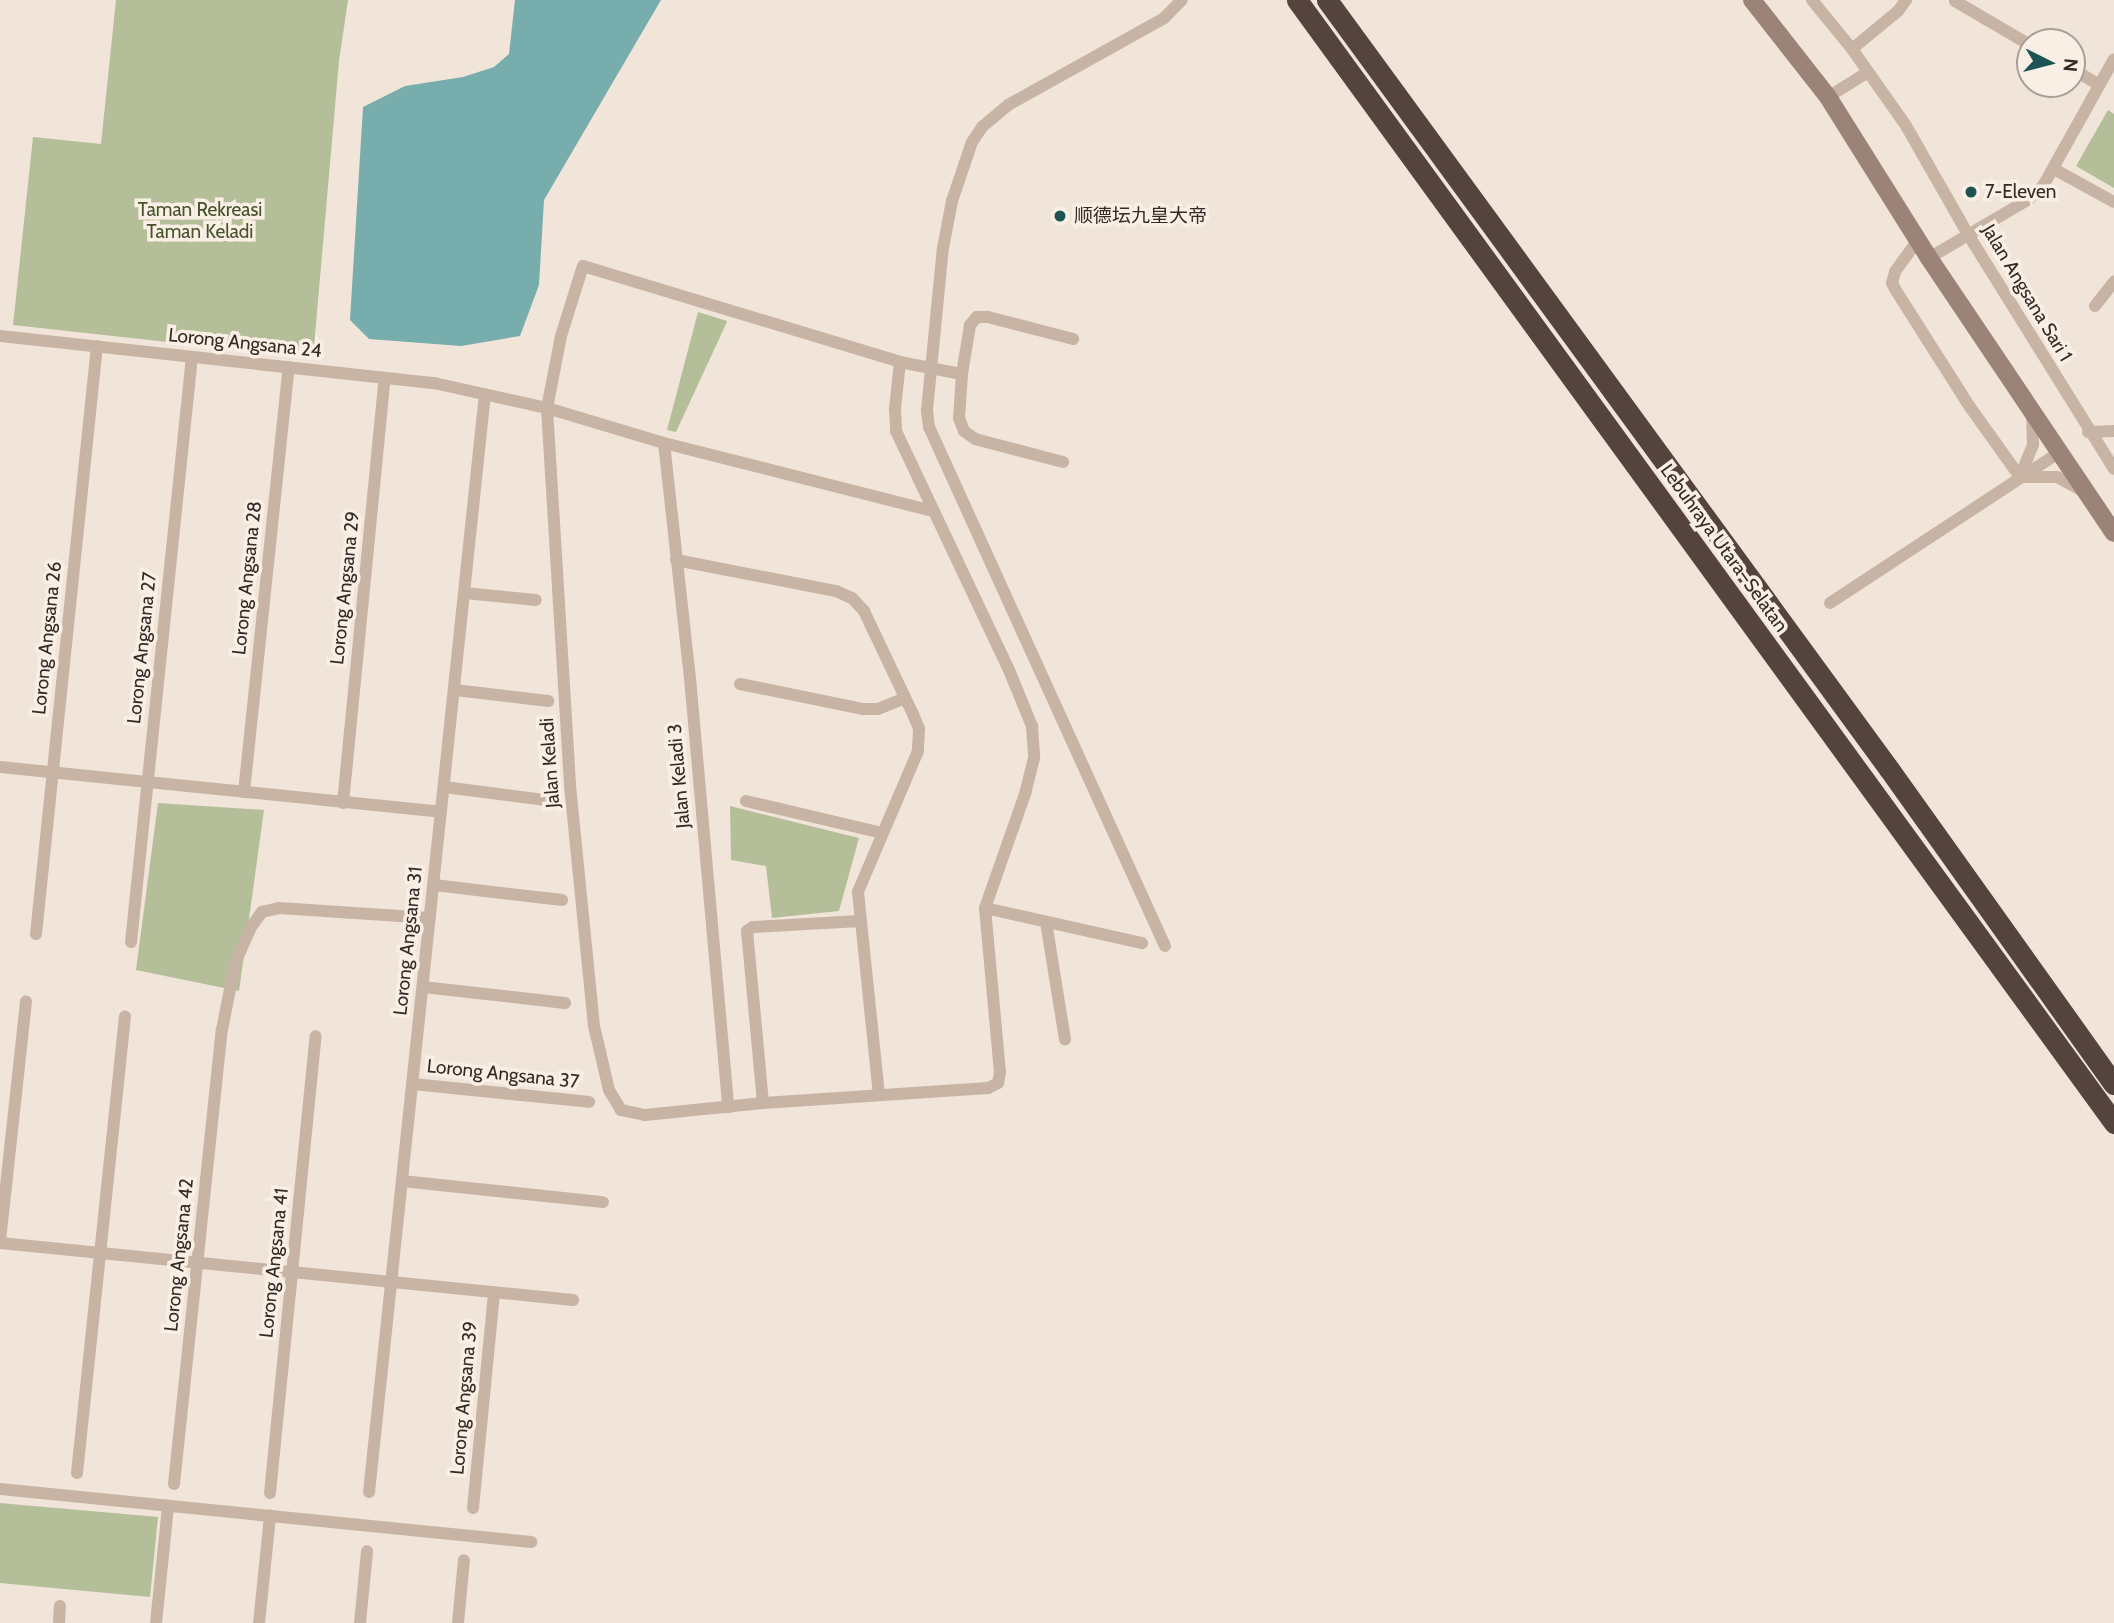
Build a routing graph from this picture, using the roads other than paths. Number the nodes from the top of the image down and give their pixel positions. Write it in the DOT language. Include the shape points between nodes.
graph roads {
  1 [pos="1182,0"];
  2 [pos="1297,0"];
  3 [pos="1327,0"];
  4 [pos="1752,0"];
  5 [pos="1812,0"];
  6 [pos="1906,0"];
  7 [pos="1955,1"];
  8 [pos="2016,37"];
  9 [pos="1852,49"];
  10 [pos="2114,59"];
  11 [pos="1868,72"];
  12 [pos="2086,78"];
  13 [pos="2098,85"];
  14 [pos="1828,97"];
  15 [pos="2054,169"];
  16 [pos="2114,202"];
  17 [pos="1969,236"];
  18 [pos="1918,240"];
  19 [pos="1929,258"];
  20 [pos="2114,282"];
  21 [pos="2095,306"];
  22 [pos="0,336"];
  23 [pos="1073,339"];
  24 [pos="97,346"];
  25 [pos="192,356"];
  26 [pos="900,362"];
  27 [pos="289,367"];
  28 [pos="930,368"];
  29 [pos="962,374"];
  30 [pos="385,378"];
  31 [pos="485,394"];
  32 [pos="547,408"];
  33 [pos="2032,411"];
  34 [pos="2114,431"];
  35 [pos="2088,432"];
  36 [pos="664,443"];
  37 [pos="2060,452"];
  38 [pos="1063,462"];
  39 [pos="2114,469"];
  40 [pos="2020,477"];
  41 [pos="2088,494"];
  42 [pos="932,510"];
  43 [pos="2114,533"];
  44 [pos="676,560"];
  45 [pos="465,593"];
  46 [pos="536,600"];
  47 [pos="1830,603"];
  48 [pos="740,684"];
  49 [pos="454,690"];
  50 [pos="905,698"];
  51 [pos="548,701"];
  52 [pos="0,767"];
  53 [pos="52,772"];
  54 [pos="148,782"];
  55 [pos="444,787"];
  56 [pos="244,792"];
  57 [pos="547,800"];
  58 [pos="746,801"];
  59 [pos="343,803"];
  60 [pos="442,812"];
  61 [pos="882,833"];
  62 [pos="434,885"];
  63 [pos="562,900"];
  64 [pos="985,908"];
  65 [pos="430,918"];
  66 [pos="860,921"];
  67 [pos="1046,922"];
  68 [pos="36,934"];
  69 [pos="131,943"];
  70 [pos="1142,943"];
  71 [pos="1165,946"];
  72 [pos="423,988"];
  73 [pos="26,1001"];
  74 [pos="565,1003"];
  75 [pos="125,1017"];
  76 [pos="316,1036"];
  77 [pos="1065,1039"];
  78 [pos="413,1084"];
  79 [pos="2114,1084"];
  80 [pos="879,1094"];
  81 [pos="589,1102"];
  82 [pos="763,1103"];
  83 [pos="728,1107"];
  84 [pos="2114,1123"];
  85 [pos="402,1181"];
  86 [pos="603,1202"];
  87 [pos="0,1242"];
  88 [pos="100,1253"];
  89 [pos="197,1263"];
  90 [pos="292,1272"];
  91 [pos="391,1282"];
  92 [pos="494,1292"];
  93 [pos="573,1300"];
  94 [pos="77,1473"];
  95 [pos="174,1484"];
  96 [pos="0,1489"];
  97 [pos="369,1492"];
  98 [pos="270,1493"];
  99 [pos="168,1506"];
  100 [pos="473,1508"];
  101 [pos="270,1516"];
  102 [pos="531,1542"];
  103 [pos="367,1550"];
  104 [pos="464,1560"];
  105 [pos="60,1606"];
  106 [pos="59,1623"];
  107 [pos="156,1623"];
  108 [pos="259,1623"];
  109 [pos="360,1623"];
  110 [pos="458,1623"];
  1 -- 28 [label="street" via="1164,18 1008,105 982,127 972,142 952,201"];
  2 -- 84 [label="highway, Lebuhraya Utara–Selatan"];
  3 -- 79 [label="highway, Lebuhraya Utara–Selatan"];
  4 -- 14 [label="main road"];
  5 -- 9 [label="street, Jalan Angsana Sari 1"];
  6 -- 9 [label="street"];
  7 -- 8 [label="street"];
  9 -- 11 [label="street, Jalan Angsana Sari 1"];
  10 -- 13 [label="street"];
  11 -- 14 [label="street"];
  11 -- 17 [label="street, Jalan Angsana Sari 1" via="1905,124"];
  12 -- 13 [label="street"];
  13 -- 15 [label="street"];
  14 -- 18 [label="main road"];
  15 -- 16 [label="street"];
  15 -- 17 [label="street" via="2029,199"];
  17 -- 19 [label="street"];
  17 -- 35 [label="street, Jalan Angsana Sari 1"];
  18 -- 19 [label="main road"];
  18 -- 40 [label="street" via="1892,283"];
  19 -- 33 [label="main road"];
  20 -- 21 [label="street"];
  22 -- 24 [label="street, Lorong Angsana 24"];
  23 -- 29 [label="street" via="977,317 970,325"];
  24 -- 25 [label="street, Lorong Angsana 24"];
  24 -- 53 [label="street, Lorong Angsana 26"];
  25 -- 27 [label="street, Lorong Angsana 24"];
  25 -- 54 [label="street, Lorong Angsana 27"];
  26 -- 28 [label="street"];
  26 -- 32 [label="street, Jalan Keladi" via="583,266 561,337"];
  26 -- 42 [label="street" via="896,431"];
  27 -- 30 [label="street, Lorong Angsana 24"];
  27 -- 56 [label="street, Lorong Angsana 28"];
  28 -- 29 [label="street"];
  28 -- 71 [label="street" via="929,428"];
  29 -- 38 [label="street" via="959,418 964,431 975,439"];
  30 -- 31 [label="street, Lorong Angsana 24"];
  30 -- 59 [label="street, Lorong Angsana 29"];
  31 -- 32 [label="street, Lorong Angsana 24"];
  31 -- 45 [label="street, Lorong Angsana 31"];
  32 -- 36 [label="street, Lorong Angsana 24"];
  32 -- 83 [label="street, Jalan Keladi" via="570,785 594,1026 609,1090 621,1110 645,1115"];
  33 -- 37 [label="main road"];
  33 -- 40 [label="street" via="2033,444"];
  34 -- 35 [label="street"];
  35 -- 39 [label="street, Jalan Angsana Sari 1"];
  36 -- 42 [label="street, Lorong Angsana 24"];
  36 -- 44 [label="street, Jalan Keladi 3"];
  37 -- 40 [label="street"];
  37 -- 41 [label="main road"];
  40 -- 41 [label="street" via="2057,477"];
  40 -- 47 [label="street"];
  41 -- 43 [label="main road"];
  42 -- 64 [label="street" via="1009,670 1033,734 1034,758 1026,791"];
  44 -- 50 [label="street" via="852,598 864,611"];
  44 -- 83 [label="street, Jalan Keladi 3"];
  45 -- 46 [label="street"];
  45 -- 49 [label="street, Lorong Angsana 31"];
  48 -- 50 [label="street" via="871,710"];
  49 -- 51 [label="street"];
  49 -- 55 [label="street, Lorong Angsana 31"];
  50 -- 61 [label="street" via="919,729 918,751"];
  52 -- 53 [label="street"];
  53 -- 54 [label="street"];
  53 -- 68 [label="street, Lorong Angsana 26"];
  54 -- 56 [label="street"];
  54 -- 69 [label="street, Lorong Angsana 27"];
  55 -- 57 [label="street"];
  55 -- 60 [label="street, Lorong Angsana 31"];
  56 -- 59 [label="street"];
  58 -- 61 [label="street"];
  59 -- 60 [label="street"];
  60 -- 62 [label="street, Lorong Angsana 31"];
  61 -- 66 [label="street" via="861,880"];
  62 -- 63 [label="street"];
  62 -- 65 [label="street, Lorong Angsana 31"];
  64 -- 67 [label="street"];
  64 -- 80 [label="street" via="998,1083 988,1088"];
  65 -- 72 [label="street, Lorong Angsana 31"];
  65 -- 89 [label="street, Lorong Angsana 42" via="279,908 262,912 251,927 235,963 222,1030"];
  66 -- 80 [label="street"];
  66 -- 82 [label="street" via="747,930"];
  67 -- 70 [label="street"];
  67 -- 77 [label="street"];
  72 -- 74 [label="street"];
  72 -- 78 [label="street, Lorong Angsana 31"];
  73 -- 87 [label="street"];
  75 -- 88 [label="street"];
  76 -- 90 [label="street, Lorong Angsana 41"];
  78 -- 81 [label="street, Lorong Angsana 37"];
  78 -- 85 [label="street, Lorong Angsana 31"];
  80 -- 82 [label="street"];
  82 -- 83 [label="street"];
  85 -- 86 [label="street"];
  85 -- 91 [label="street, Lorong Angsana 31"];
  87 -- 88 [label="street"];
  88 -- 89 [label="street"];
  88 -- 94 [label="street"];
  89 -- 90 [label="street"];
  89 -- 95 [label="street, Lorong Angsana 42"];
  90 -- 91 [label="street"];
  90 -- 98 [label="street, Lorong Angsana 41"];
  91 -- 92 [label="street"];
  91 -- 97 [label="street, Lorong Angsana 31"];
  92 -- 93 [label="street"];
  92 -- 100 [label="street, Lorong Angsana 39"];
  96 -- 99 [label="street"];
  99 -- 101 [label="street"];
  99 -- 107 [label="street"];
  101 -- 102 [label="street"];
  101 -- 108 [label="street"];
  103 -- 109 [label="street"];
  104 -- 110 [label="street"];
  105 -- 106 [label="street"];
}
